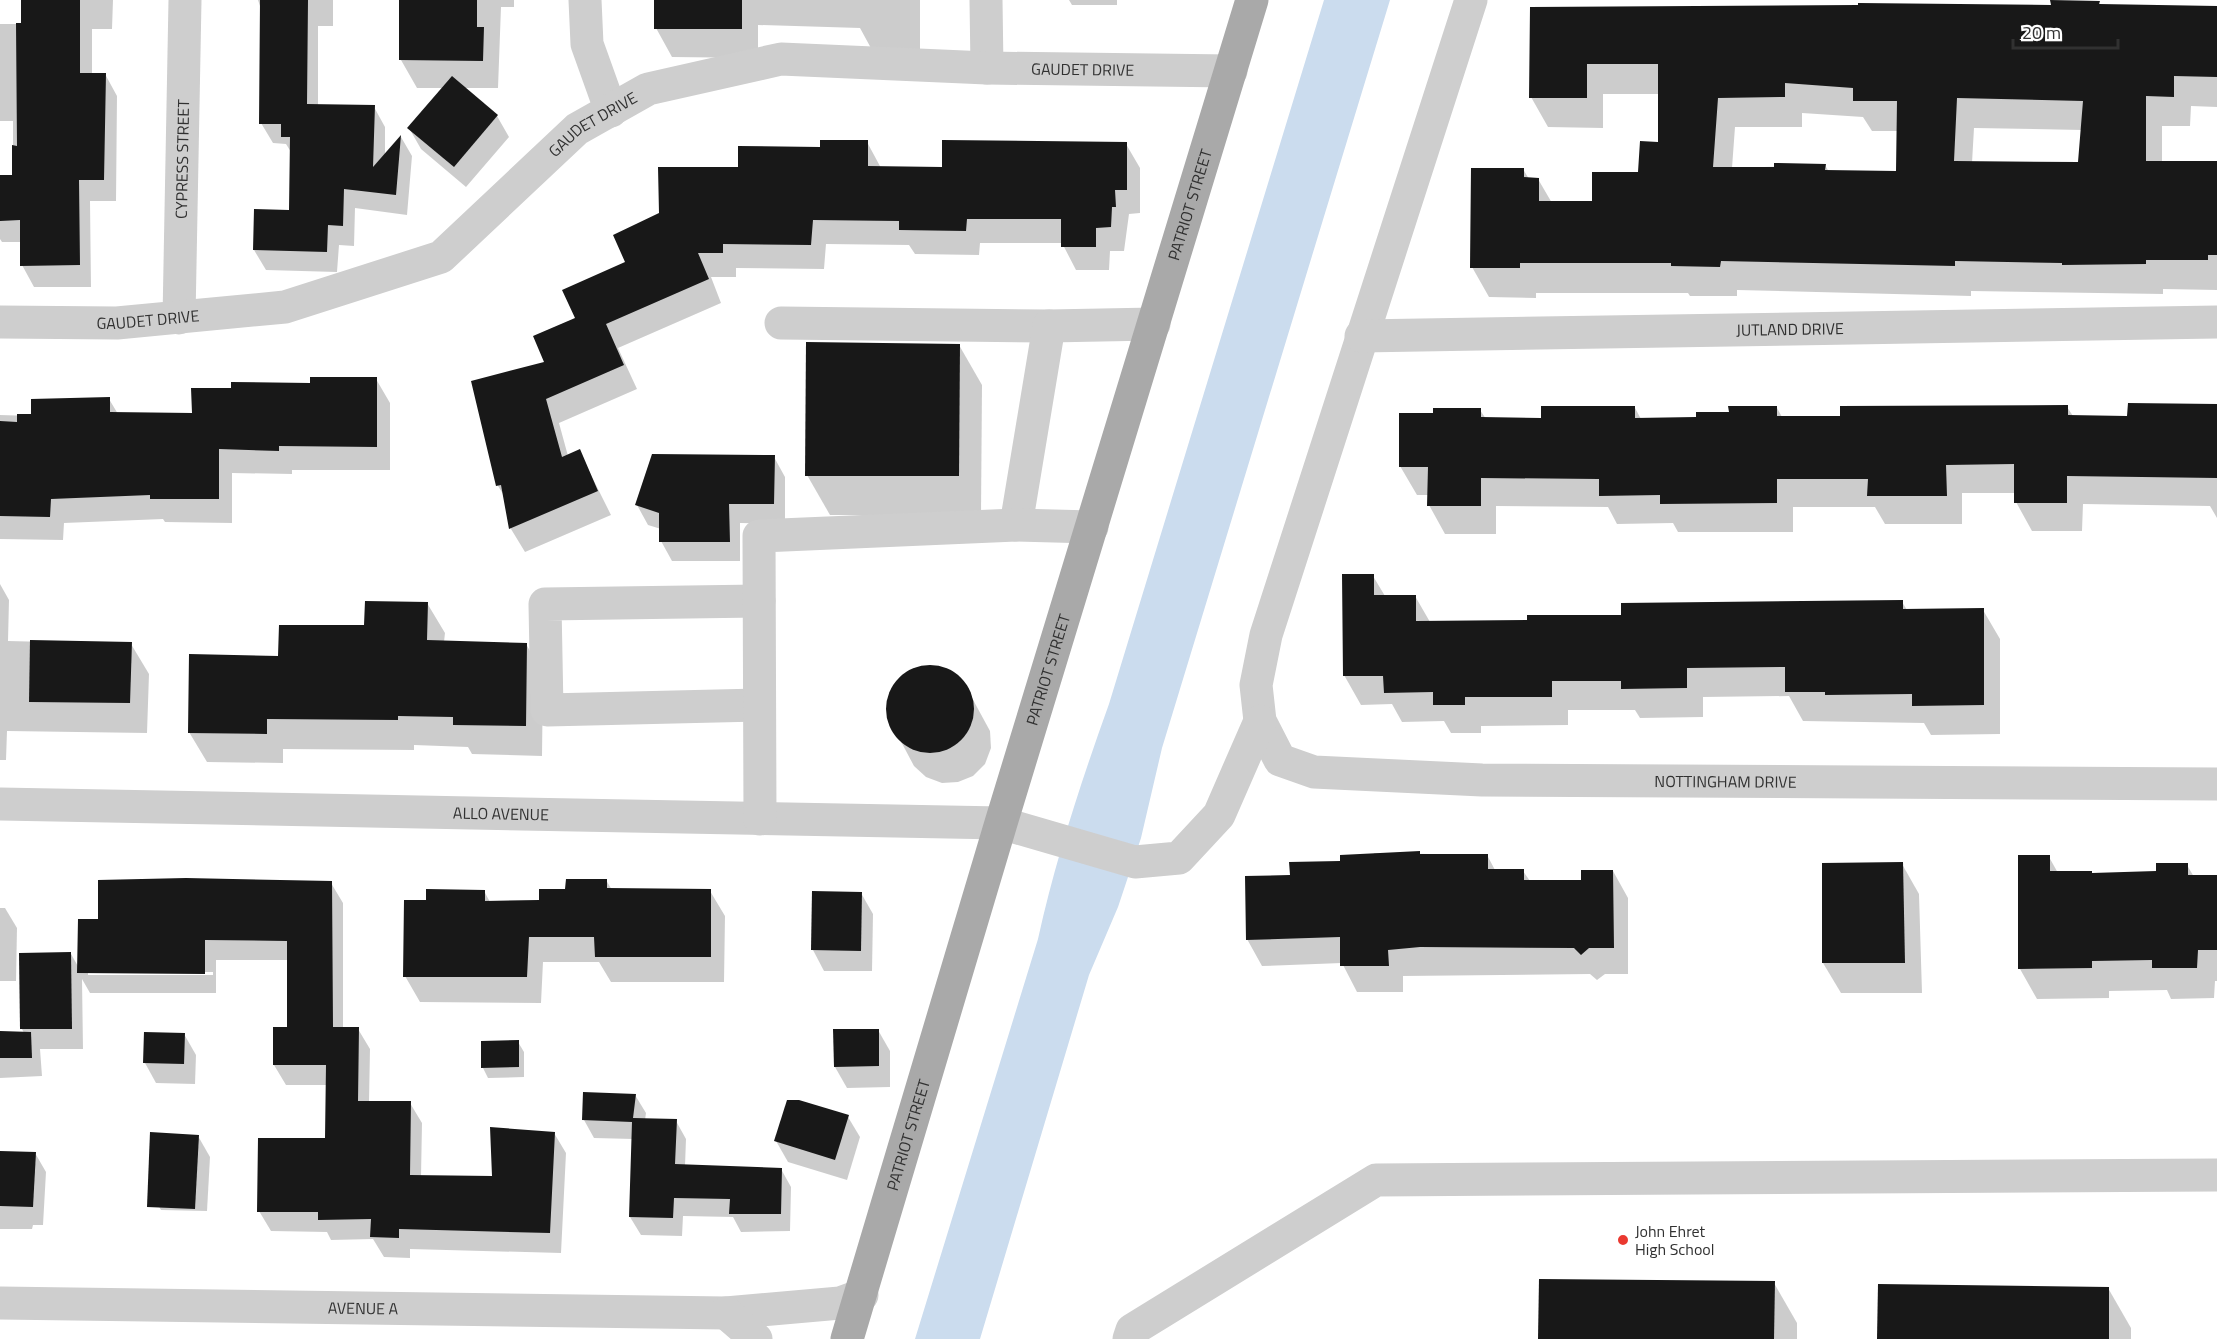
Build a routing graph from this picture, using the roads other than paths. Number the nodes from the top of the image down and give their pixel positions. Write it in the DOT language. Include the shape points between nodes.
graph roads {
  1 [pos="185,0"];
  2 [pos="585,0"];
  3 [pos="986,0"];
  4 [pos="1252,0"];
  5 [pos="1471,0"];
  6 [pos="987,68"];
  7 [pos="1231,71"];
  8 [pos="611,111"];
  9 [pos="179,318"];
  10 [pos="0,322"];
  11 [pos="2217,322"];
  12 [pos="781,323"];
  13 [pos="1154,324"];
  14 [pos="1049,326"];
  15 [pos="1361,336"];
  16 [pos="1016,525"];
  17 [pos="1092,527"];
  18 [pos="759,601"];
  19 [pos="759,705"];
  20 [pos="1260,721"];
  21 [pos="2217,784"];
  22 [pos="0,804"];
  23 [pos="760,819"];
  24 [pos="1001,823"];
  25 [pos="2217,1175"];
  26 [pos="862,1295"];
  27 [pos="0,1303"];
  28 [pos="726,1313"];
  29 [pos="756,1339"];
  30 [pos="848,1339"];
  31 [pos="1129,1339"];
  1 -- 9 [label="street, CYPRESS STREET"];
  2 -- 8 [label="street" via="587,44"];
  3 -- 6 [label="street"];
  4 -- 7 [label="main road, PATRIOT STREET"];
  5 -- 15 [label="street"];
  6 -- 7 [label="street, GAUDET DRIVE"];
  6 -- 8 [label="street, GAUDET DRIVE" via="781,59 648,89"];
  7 -- 13 [label="main road, PATRIOT STREET"];
  8 -- 9 [label="street, GAUDET DRIVE" via="577,129 441,257 285,307"];
  9 -- 10 [label="street, GAUDET DRIVE" via="117,323"];
  11 -- 15 [label="street, JUTLAND DRIVE"];
  12 -- 14 [label="street"];
  13 -- 14 [label="street"];
  13 -- 17 [label="main road, PATRIOT STREET"];
  14 -- 16 [label="street"];
  15 -- 20 [label="street" via="1266,635 1257,685"];
  16 -- 17 [label="street"];
  16 -- 18 [label="street" via="759,536"];
  17 -- 24 [label="main road, PATRIOT STREET"];
  18 -- 19 [label="street"];
  18 -- 19 [label="street" via="545,604 547,710"];
  19 -- 23 [label="street"];
  20 -- 21 [label="street, NOTTINGHAM DRIVE" via="1280,760 1314,772 1482,780"];
  20 -- 24 [label="street, ALLO AVENUE" via="1219,814 1179,858 1135,862"];
  22 -- 23 [label="street, ALLO AVENUE"];
  23 -- 24 [label="street, ALLO AVENUE"];
  24 -- 26 [label="main road, PATRIOT STREET"];
  25 -- 31 [label="street" via="1376,1180 1132,1330"];
  26 -- 28 [label="street, AVENUE A" via="840,1303"];
  26 -- 30 [label="main road, PATRIOT STREET"];
  27 -- 28 [label="street, AVENUE A"];
  28 -- 29 [label="street"];
}
